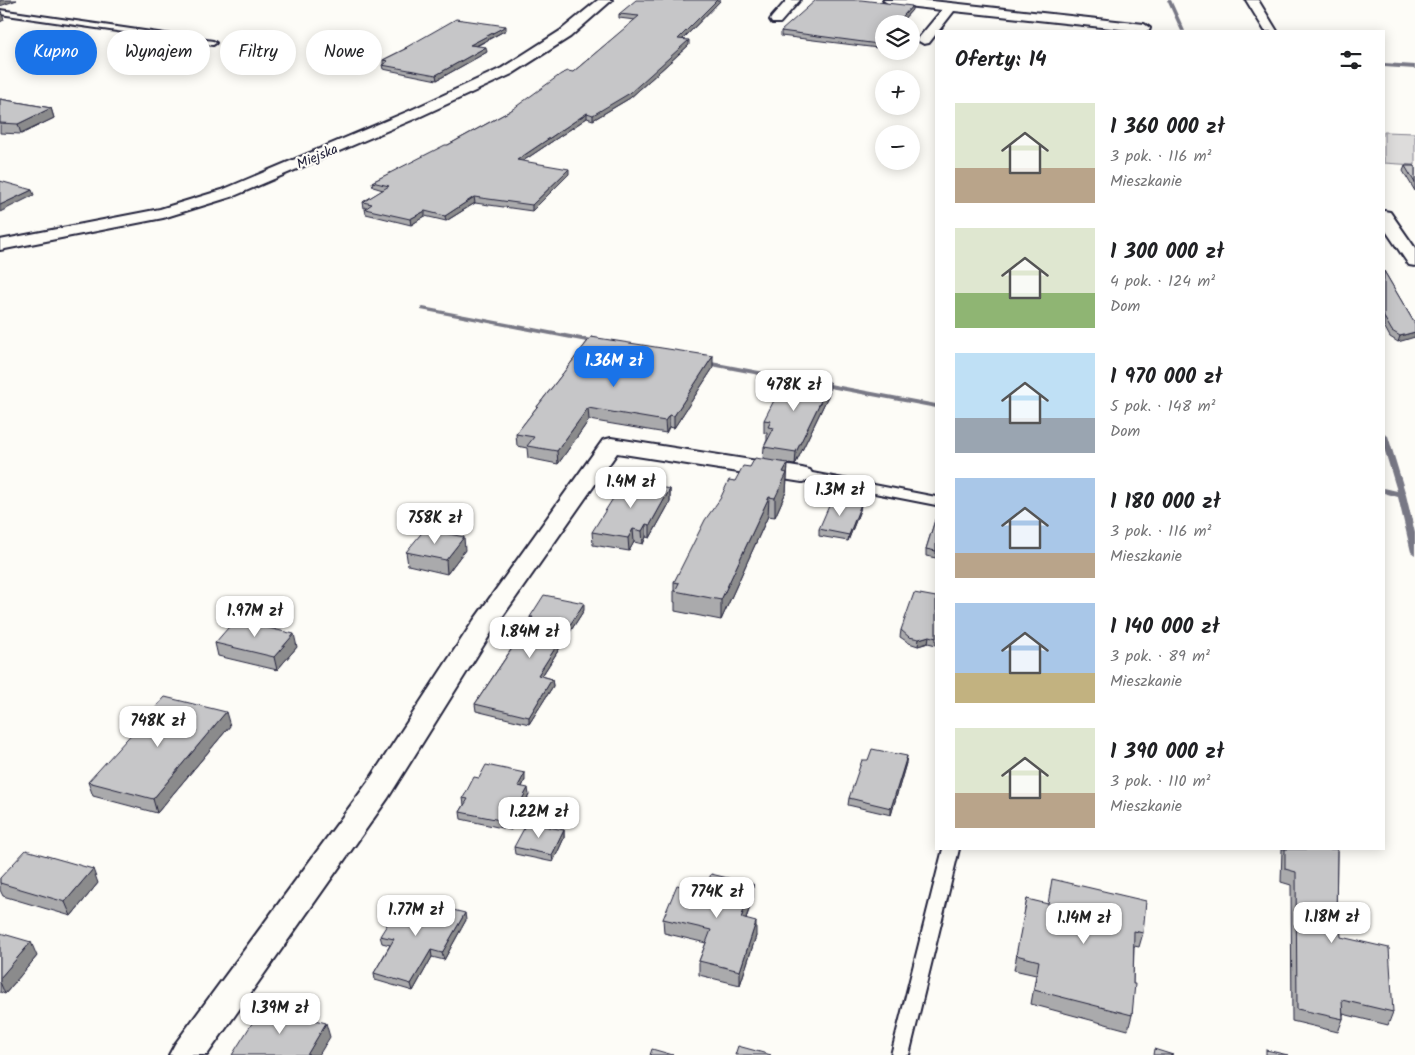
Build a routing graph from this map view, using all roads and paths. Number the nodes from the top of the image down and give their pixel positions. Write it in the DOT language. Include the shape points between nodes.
graph roads {
  1 [pos="606,0"];
  2 [pos="794,0"];
  3 [pos="889,0"];
  4 [pos="1252,0"];
  5 [pos="951,7"];
  6 [pos="0,12"];
  7 [pos="776,20"];
  8 [pos="1101,28"];
  9 [pos="1144,28"];
  10 [pos="1270,30"];
  11 [pos="924,40"];
  12 [pos="213,43"];
  13 [pos="1385,217"];
  14 [pos="0,246"];
  15 [pos="1413,258"];
  16 [pos="802,475"];
  17 [pos="935,501"];
  18 [pos="951,850"];
  19 [pos="187,1055"];
  20 [pos="900,1055"];
  1 -- 14 [label="street, Miejska" via="574,28 507,71 422,111 228,193 163,213"];
  2 -- 7 [label="street"];
  3 -- 5 [label="street"];
  4 -- 10 [label="street"];
  5 -- 8 [label="street"];
  5 -- 11 [label="street"];
  6 -- 12 [label="lane"];
  8 -- 9 [label="street"];
  13 -- 15 [label="street"];
  16 -- 17 [label="lane"];
  16 -- 19 [label="street" via="611,445 483,626 378,790"];
  18 -- 20 [label="lane"];
}
